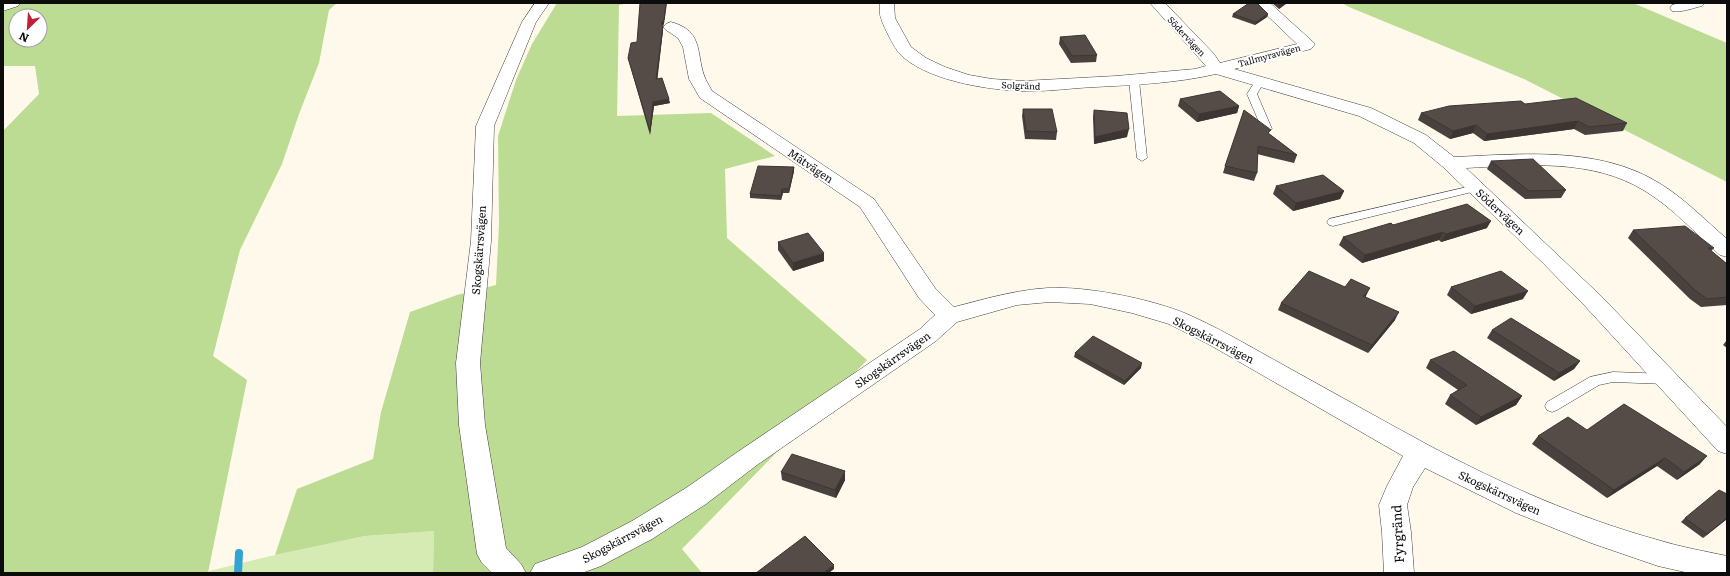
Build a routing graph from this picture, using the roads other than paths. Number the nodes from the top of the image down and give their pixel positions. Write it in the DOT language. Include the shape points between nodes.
graph roads {
  1 [pos="13,3"];
  2 [pos="542,3"];
  3 [pos="887,3"];
  4 [pos="1157,3"];
  5 [pos="1260,3"];
  6 [pos="1697,3"];
  7 [pos="3,7"];
  8 [pos="1677,8"];
  9 [pos="671,27"];
  10 [pos="1216,69"];
  11 [pos="1195,74"];
  12 [pos="1134,80"];
  13 [pos="1258,82"];
  14 [pos="1267,129"];
  15 [pos="1142,158"];
  16 [pos="1450,163"];
  17 [pos="1476,188"];
  18 [pos="1333,222"];
  19 [pos="1727,250"];
  20 [pos="949,316"];
  21 [pos="1667,379"];
  22 [pos="1552,406"];
  23 [pos="1727,444"];
  24 [pos="1420,453"];
  25 [pos="1727,569"];
  26 [pos="511,573"];
  27 [pos="545,573"];
  28 [pos="1399,573"];
  1 -- 7 [label="street"];
  2 -- 26 [label="street, Skogskärrsvägen" via="529,22 485,126 481,241 468,363 472,425 492,554"];
  3 -- 12 [label="street, Solgränd" via="888,18 905,50 920,61 966,79 1023,86"];
  4 -- 10 [label="street, Södervägen" via="1208,57"];
  5 -- 10 [label="street, Tallmyravägen" via="1308,44"];
  6 -- 8 [label="street"];
  9 -- 20 [label="street, Mätvägen" via="684,35 691,47 697,79 706,94 867,203 928,293"];
  10 -- 11 [label="street, Södervägen"];
  10 -- 13 [label="street, Södervägen"];
  11 -- 12 [label="street, Solgränd"];
  12 -- 15 [label="lane"];
  13 -- 14 [label="lane" via="1252,94"];
  13 -- 16 [label="street, Södervägen" via="1365,112 1420,139"];
  16 -- 17 [label="street, Södervägen"];
  16 -- 19 [label="street" via="1556,160 1621,173 1651,186 1665,196"];
  17 -- 18 [label="lane"];
  17 -- 21 [label="street, Södervägen" via="1566,273"];
  20 -- 24 [label="street, Skogskärrsvägen" via="1016,298 1050,295 1090,297 1177,319 1218,339"];
  20 -- 27 [label="street, Skogskärrsvägen" via="928,335 696,496 642,530 591,557"];
  21 -- 22 [label="lane" via="1612,377 1595,381"];
  21 -- 23 [label="street, Södervägen"];
  24 -- 25 [label="street, Skogskärrsvägen" via="1526,505 1591,531 1658,553"];
  24 -- 28 [label="street, Fyrgränd" via="1411,464 1393,505"];
}
